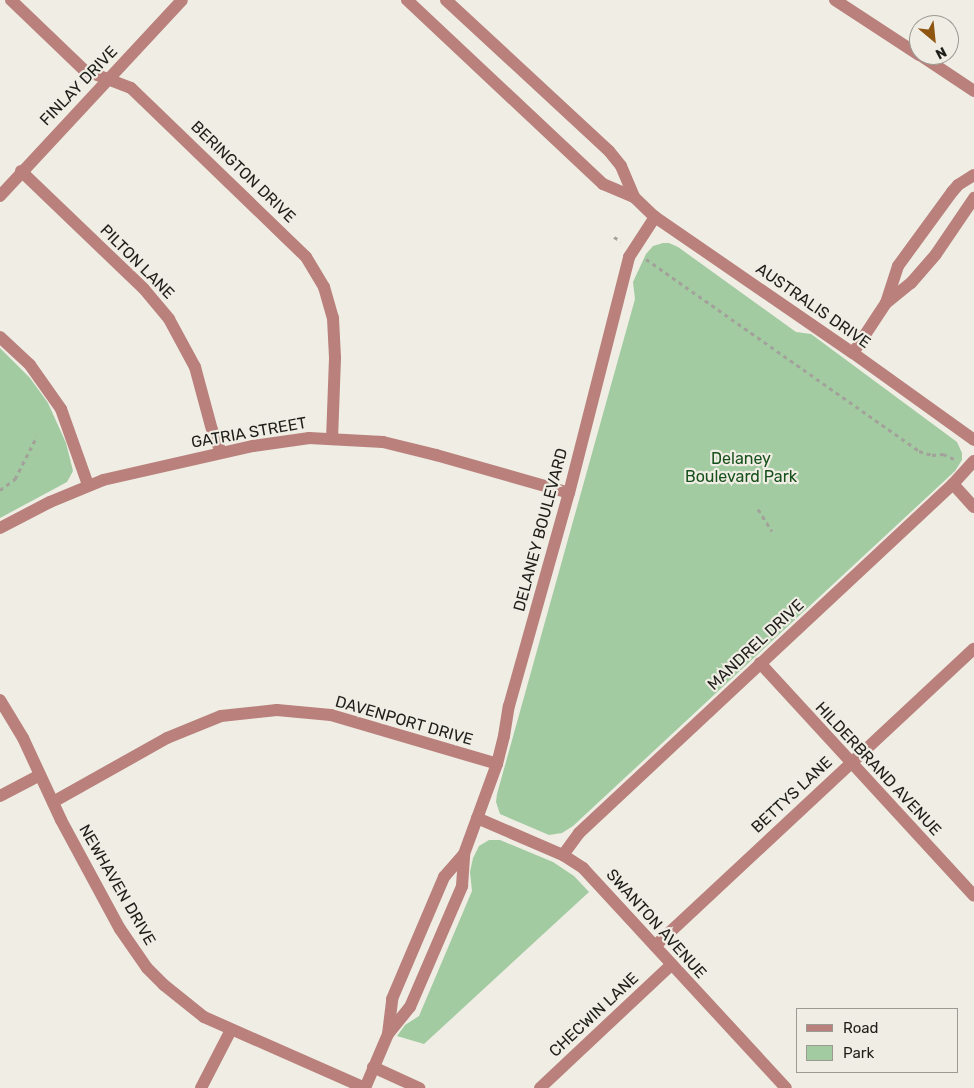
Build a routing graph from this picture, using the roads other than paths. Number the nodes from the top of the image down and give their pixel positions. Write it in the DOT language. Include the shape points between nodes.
graph roads {
  1 [pos="11,0"];
  2 [pos="182,0"];
  3 [pos="407,0"];
  4 [pos="446,0"];
  5 [pos="836,0"];
  6 [pos="909,48"];
  7 [pos="934,65"];
  8 [pos="108,80"];
  9 [pos="974,91"];
  10 [pos="21,171"];
  11 [pos="974,175"];
  12 [pos="0,196"];
  13 [pos="634,197"];
  14 [pos="974,198"];
  15 [pos="655,216"];
  16 [pos="886,303"];
  17 [pos="0,337"];
  18 [pos="853,353"];
  19 [pos="332,438"];
  20 [pos="974,440"];
  21 [pos="221,452"];
  22 [pos="971,464"];
  23 [pos="954,484"];
  24 [pos="88,485"];
  25 [pos="569,493"];
  26 [pos="974,506"];
  27 [pos="0,528"];
  28 [pos="974,649"];
  29 [pos="760,663"];
  30 [pos="0,700"];
  31 [pos="850,763"];
  32 [pos="497,764"];
  33 [pos="40,775"];
  34 [pos="0,796"];
  35 [pos="53,802"];
  36 [pos="477,818"];
  37 [pos="464,854"];
  38 [pos="563,855"];
  39 [pos="974,896"];
  40 [pos="655,946"];
  41 [pos="671,965"];
  42 [pos="231,1030"];
  43 [pos="388,1034"];
  44 [pos="373,1067"];
  45 [pos="201,1088"];
  46 [pos="365,1088"];
  47 [pos="419,1088"];
  48 [pos="540,1088"];
  49 [pos="786,1088"];
  1 -- 8 [label="street, BERINGTON DRIVE" via="84,70"];
  2 -- 8 [label="street, FINLAY DRIVE"];
  3 -- 13 [label="street, AUSTRALIS DRIVE" via="603,184"];
  4 -- 13 [label="street, AUSTRALIS DRIVE" via="609,151 621,166"];
  5 -- 6 [label="street"];
  7 -- 9 [label="street"];
  8 -- 10 [label="street, FINLAY DRIVE"];
  8 -- 19 [label="street, BERINGTON DRIVE" via="131,88 280,229 317,273 329,303 334,334"];
  10 -- 12 [label="street, FINLAY DRIVE"];
  10 -- 21 [label="street, PILTON LANE" via="144,288 169,319 195,367"];
  11 -- 16 [label="street" via="952,192 898,266"];
  13 -- 15 [label="street, AUSTRALIS DRIVE"];
  14 -- 16 [label="street" via="911,284"];
  15 -- 18 [label="street, AUSTRALIS DRIVE"];
  15 -- 25 [label="street, DELANEY BOULEVARD" via="629,258"];
  16 -- 18 [label="street"];
  17 -- 24 [label="street" via="30,365 61,409"];
  18 -- 20 [label="street, AUSTRALIS DRIVE"];
  19 -- 21 [label="street, GATRIA STREET" via="282,441"];
  19 -- 25 [label="street, GATRIA STREET" via="383,442"];
  21 -- 24 [label="street, GATRIA STREET"];
  22 -- 23 [label="street, MANDREL DRIVE"];
  23 -- 26 [label="street"];
  23 -- 29 [label="street, MANDREL DRIVE"];
  24 -- 27 [label="street, GATRIA STREET"];
  25 -- 32 [label="street, DELANEY BOULEVARD" via="509,706"];
  28 -- 31 [label="street, BETTYS LANE"];
  29 -- 31 [label="street, HILDERBRAND AVENUE"];
  29 -- 38 [label="street, MANDREL DRIVE" via="579,833"];
  30 -- 33 [label="street, NEWHAVEN DRIVE"];
  31 -- 39 [label="street, HILDERBRAND AVENUE"];
  31 -- 40 [label="street, BETTYS LANE"];
  32 -- 35 [label="street, DAVENPORT DRIVE" via="331,715 277,710 221,716 167,738"];
  32 -- 36 [label="street, DELANEY BOULEVARD"];
  33 -- 34 [label="street"];
  33 -- 35 [label="street, NEWHAVEN DRIVE"];
  35 -- 42 [label="street, NEWHAVEN DRIVE" via="120,929 147,968 184,1003"];
  36 -- 37 [label="street, DELANEY BOULEVARD"];
  36 -- 38 [label="street, SWANTON AVENUE"];
  37 -- 43 [label="street, DELANEY BOULEVARD" via="444,877 395,990"];
  37 -- 43 [label="street, DELANEY BOULEVARD" via="462,886 410,1007"];
  38 -- 40 [label="street, SWANTON AVENUE" via="583,868"];
  40 -- 41 [label="street, SWANTON AVENUE"];
  41 -- 48 [label="street, CHECWIN LANE"];
  41 -- 49 [label="street, SWANTON AVENUE"];
  42 -- 45 [label="street"];
  42 -- 46 [label="street, NEWHAVEN DRIVE"];
  43 -- 44 [label="street, DELANEY BOULEVARD"];
  44 -- 46 [label="street, DELANEY BOULEVARD"];
  44 -- 47 [label="street"];
}
